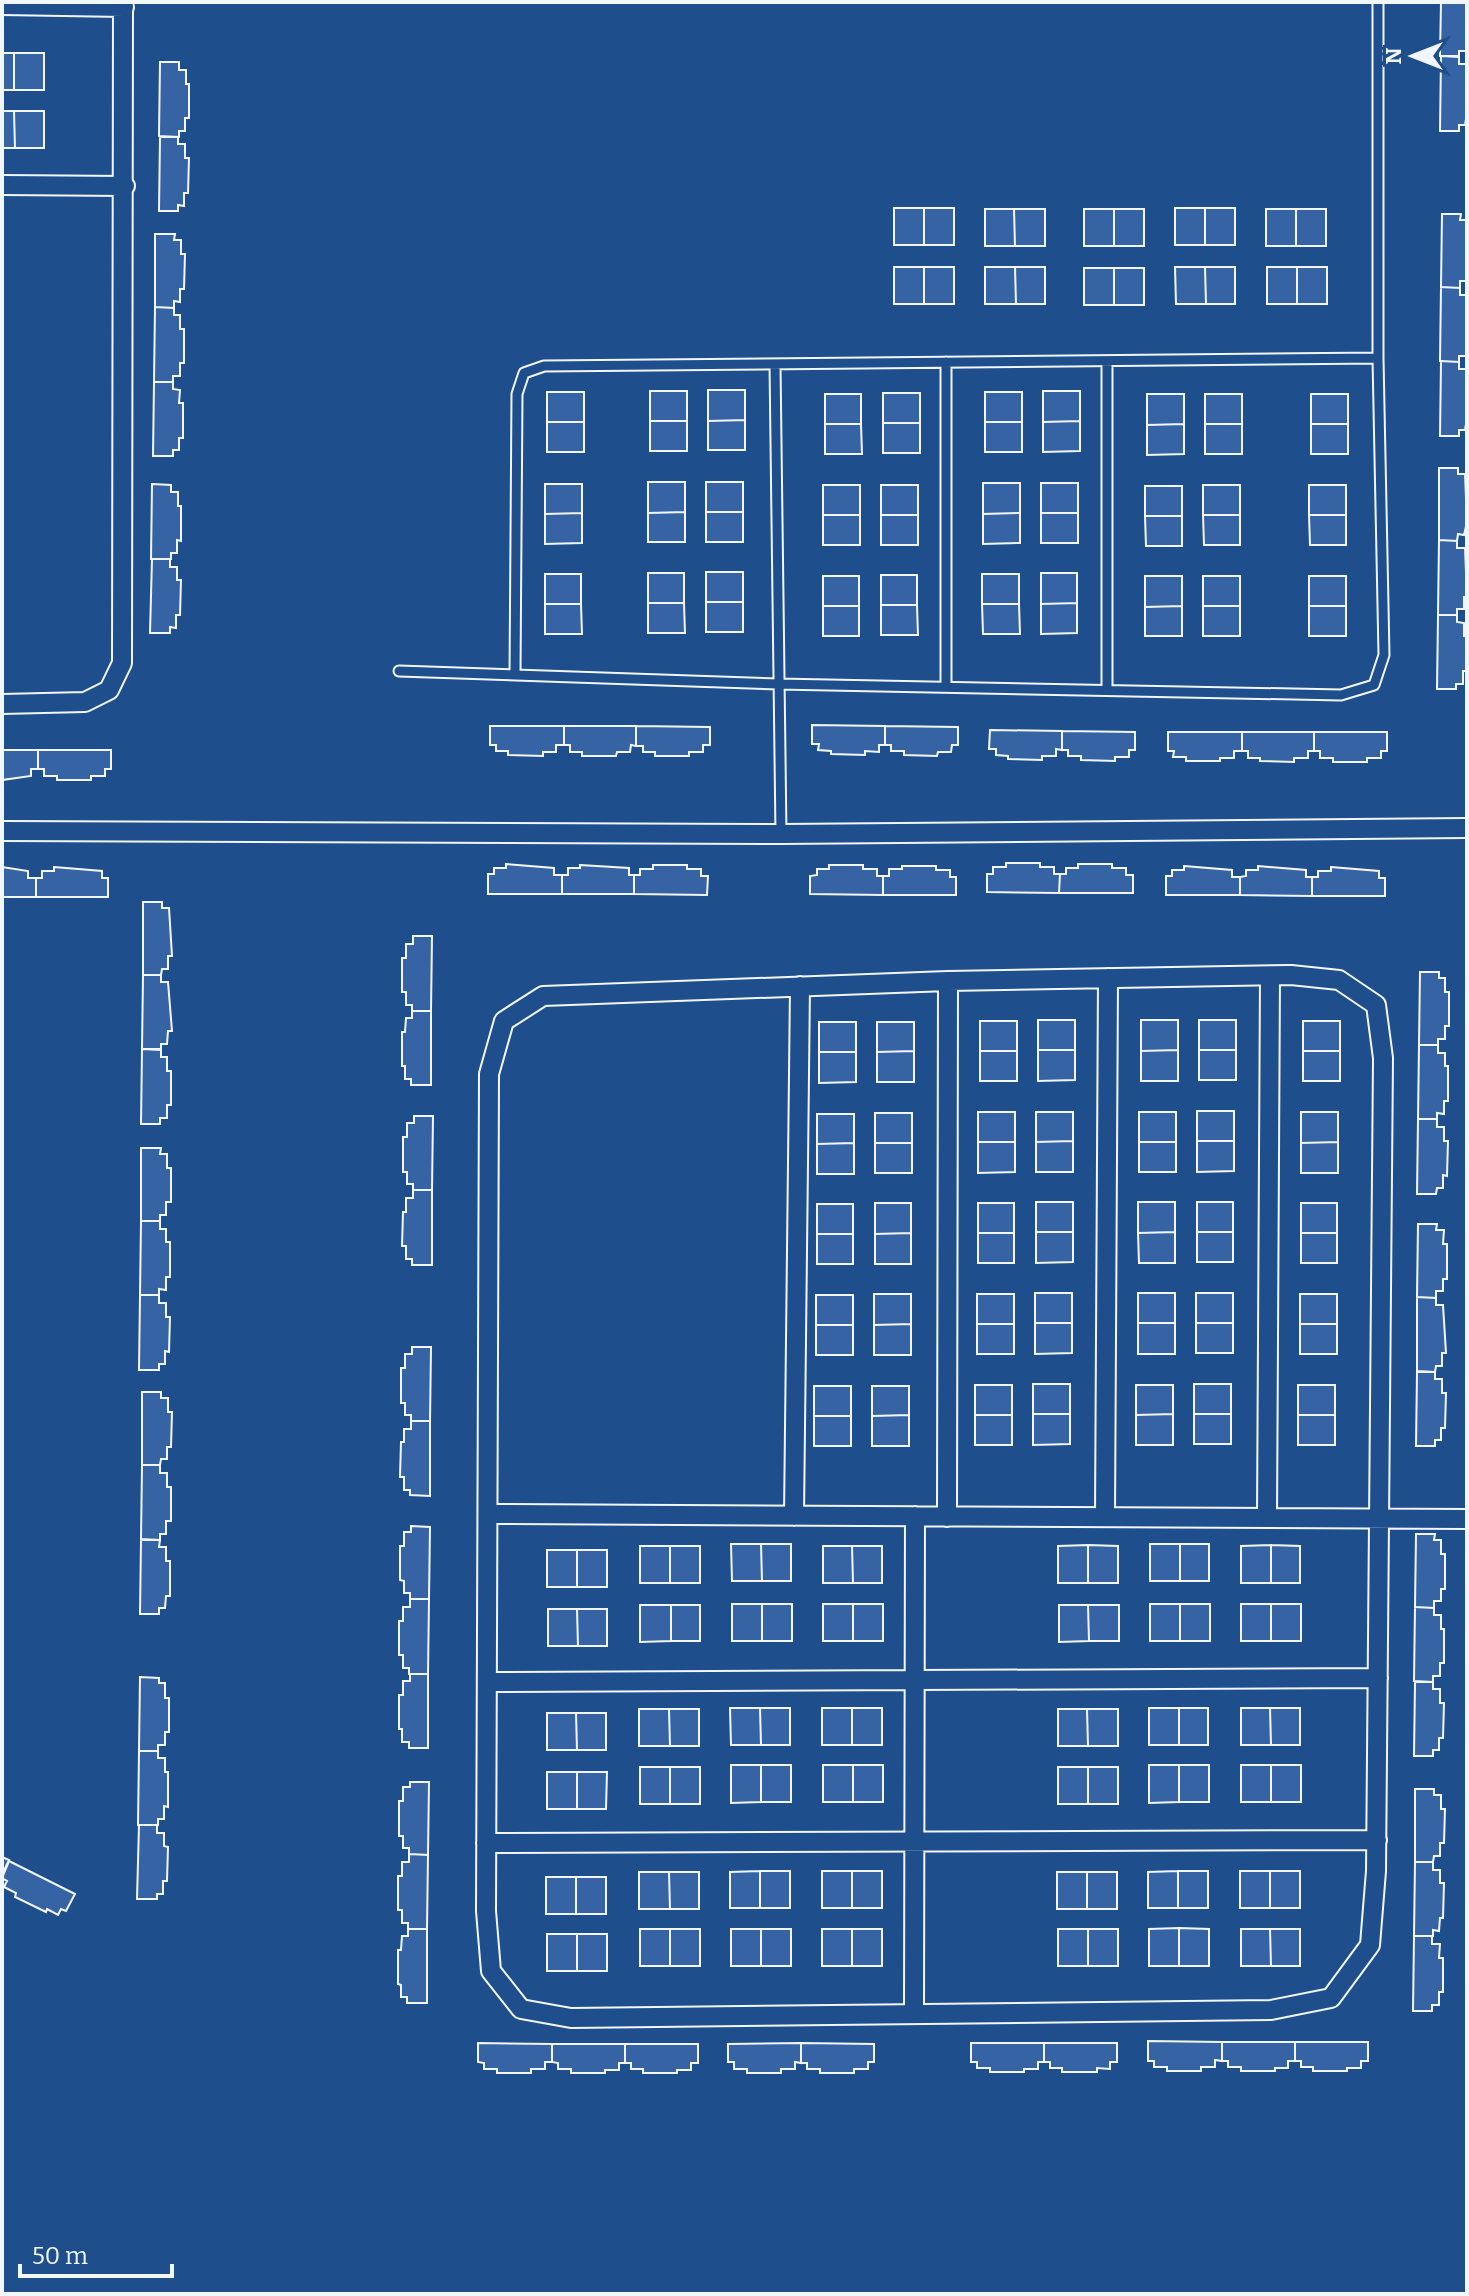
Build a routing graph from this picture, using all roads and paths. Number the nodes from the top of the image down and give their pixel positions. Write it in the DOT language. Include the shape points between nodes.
graph roads {
  1 [pos="1378,2"];
  2 [pos="124,4"];
  3 [pos="2,5"];
  4 [pos="2,185"];
  5 [pos="125,186"];
  6 [pos="1378,358"];
  7 [pos="1107,361"];
  8 [pos="946,362"];
  9 [pos="775,364"];
  10 [pos="399,671"];
  11 [pos="515,675"];
  12 [pos="778,684"];
  13 [pos="946,686"];
  14 [pos="1107,689"];
  15 [pos="2,704"];
  16 [pos="1467,828"];
  17 [pos="2,831"];
  18 [pos="781,834"];
  19 [pos="1270,976"];
  20 [pos="1108,978"];
  21 [pos="948,981"];
  22 [pos="800,986"];
  23 [pos="490,1514"];
  24 [pos="794,1516"];
  25 [pos="915,1516"];
  26 [pos="947,1517"];
  27 [pos="1105,1517"];
  28 [pos="1267,1518"];
  29 [pos="1379,1519"];
  30 [pos="1467,1519"];
  31 [pos="1378,1678"];
  32 [pos="915,1680"];
  33 [pos="488,1682"];
  34 [pos="1377,1840"];
  35 [pos="915,1842"];
  36 [pos="486,1843"];
  37 [pos="914,2014"];
  1 -- 6 [label="lane"];
  2 -- 3 [label="street"];
  2 -- 5 [label="street"];
  4 -- 5 [label="street"];
  5 -- 15 [label="street" via="122,663 109,690 85,702"];
  6 -- 7 [label="lane"];
  6 -- 14 [label="lane" via="1384,655 1374,685 1341,695"];
  7 -- 8 [label="lane"];
  7 -- 14 [label="lane"];
  8 -- 9 [label="lane"];
  8 -- 13 [label="lane"];
  9 -- 11 [label="lane" via="544,366 524,373 517,394"];
  9 -- 12 [label="lane"];
  10 -- 11 [label="lane"];
  11 -- 12 [label="lane"];
  12 -- 13 [label="lane"];
  12 -- 18 [label="lane"];
  13 -- 14 [label="lane"];
  16 -- 18 [label="street"];
  17 -- 18 [label="street"];
  19 -- 20 [label="street"];
  19 -- 28 [label="street"];
  19 -- 29 [label="street" via="1339,980 1376,1005 1383,1058"];
  20 -- 21 [label="street"];
  20 -- 27 [label="street"];
  21 -- 22 [label="street"];
  21 -- 26 [label="street"];
  22 -- 23 [label="street" via="543,996 504,1021 489,1074"];
  22 -- 24 [label="street"];
  23 -- 24 [label="street"];
  23 -- 33 [label="street"];
  24 -- 25 [label="street"];
  25 -- 26 [label="street"];
  25 -- 32 [label="street"];
  26 -- 27 [label="street"];
  27 -- 28 [label="street"];
  28 -- 29 [label="street"];
  29 -- 30 [label="street"];
  29 -- 31 [label="street"];
  31 -- 32 [label="street"];
  31 -- 34 [label="street"];
  32 -- 33 [label="street"];
  32 -- 35 [label="street"];
  33 -- 36 [label="street"];
  34 -- 35 [label="street"];
  34 -- 37 [label="street" via="1370,1945 1331,1998 1271,2010"];
  35 -- 36 [label="street"];
  35 -- 37 [label="street"];
  36 -- 37 [label="street" via="491,1971 521,2009 571,2018"];
}
